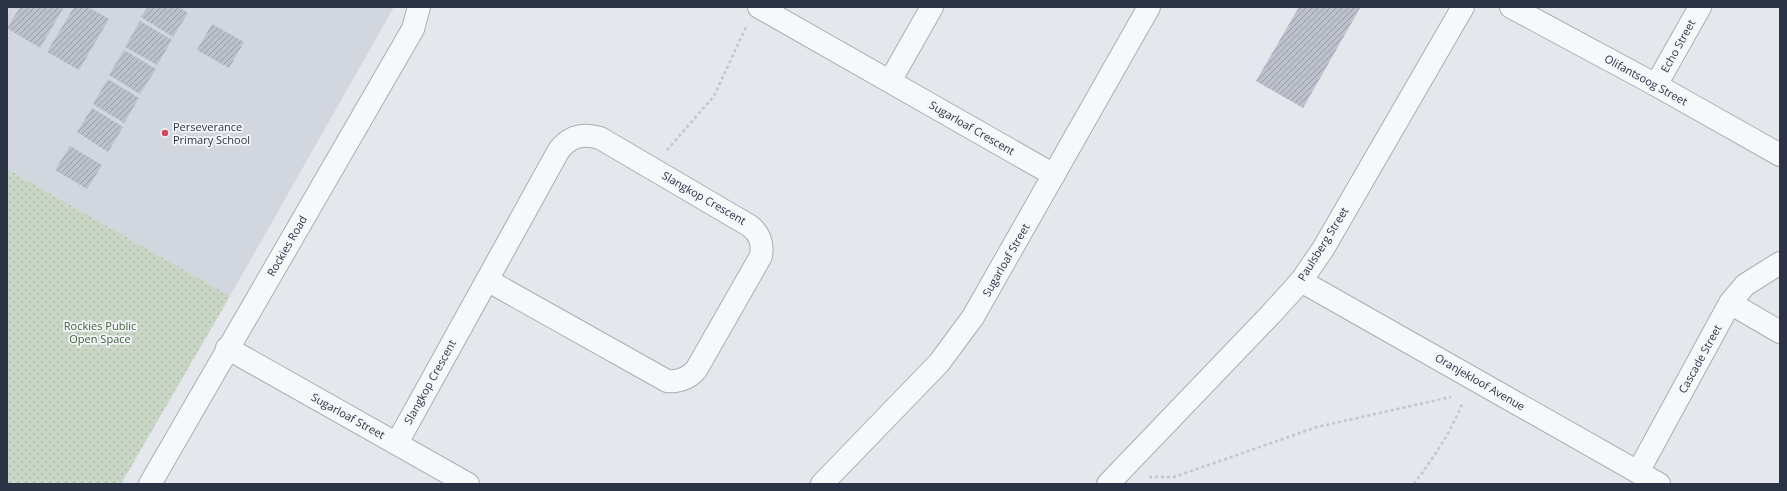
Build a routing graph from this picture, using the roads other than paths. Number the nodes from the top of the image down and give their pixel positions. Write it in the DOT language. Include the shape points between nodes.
graph roads {
  1 [pos="419,7"];
  2 [pos="932,7"];
  3 [pos="1149,7"];
  4 [pos="1463,7"];
  5 [pos="1511,7"];
  6 [pos="1700,7"];
  7 [pos="754,14"];
  8 [pos="890,81"];
  9 [pos="1656,85"];
  10 [pos="1780,155"];
  11 [pos="1054,175"];
  12 [pos="1780,263"];
  13 [pos="487,280"];
  14 [pos="1301,281"];
  15 [pos="1730,303"];
  16 [pos="1780,332"];
  17 [pos="227,348"];
  18 [pos="397,443"];
  19 [pos="1638,472"];
  20 [pos="150,484"];
  21 [pos="468,484"];
  22 [pos="822,484"];
  23 [pos="1108,484"];
  24 [pos="1659,484"];
  1 -- 17 [label="street, Rockies Road" via="413,30"];
  2 -- 8 [label="street"];
  3 -- 11 [label="street, Sugarloaf Street"];
  4 -- 14 [label="street, Paulsberg Street" via="1323,249"];
  5 -- 9 [label="street, Olifantsoog Street"];
  6 -- 9 [label="street, Echo Street"];
  7 -- 8 [label="street, Sugarloaf Crescent"];
  8 -- 11 [label="street, Sugarloaf Crescent"];
  9 -- 10 [label="street, Olifantsoog Street"];
  11 -- 22 [label="street, Sugarloaf Street" via="973,317 956,341 939,363"];
  12 -- 15 [label="street, Cascade Street" via="1745,285"];
  13 -- 13 [label="street, Slangkop Crescent" via="667,381 683,380 696,370 761,256 761,241 750,226 600,138 590,135 579,136 564,143 559,150"];
  13 -- 18 [label="street, Slangkop Crescent"];
  14 -- 19 [label="street, Oranjekloof Avenue"];
  14 -- 23 [label="street, Paulsberg Street"];
  15 -- 16 [label="street"];
  15 -- 19 [label="street, Cascade Street"];
  17 -- 18 [label="street, Sugarloaf Street"];
  17 -- 20 [label="street, Rockies Road"];
  18 -- 21 [label="street, Sugarloaf Street"];
  19 -- 24 [label="street, Oranjekloof Avenue"];
}
